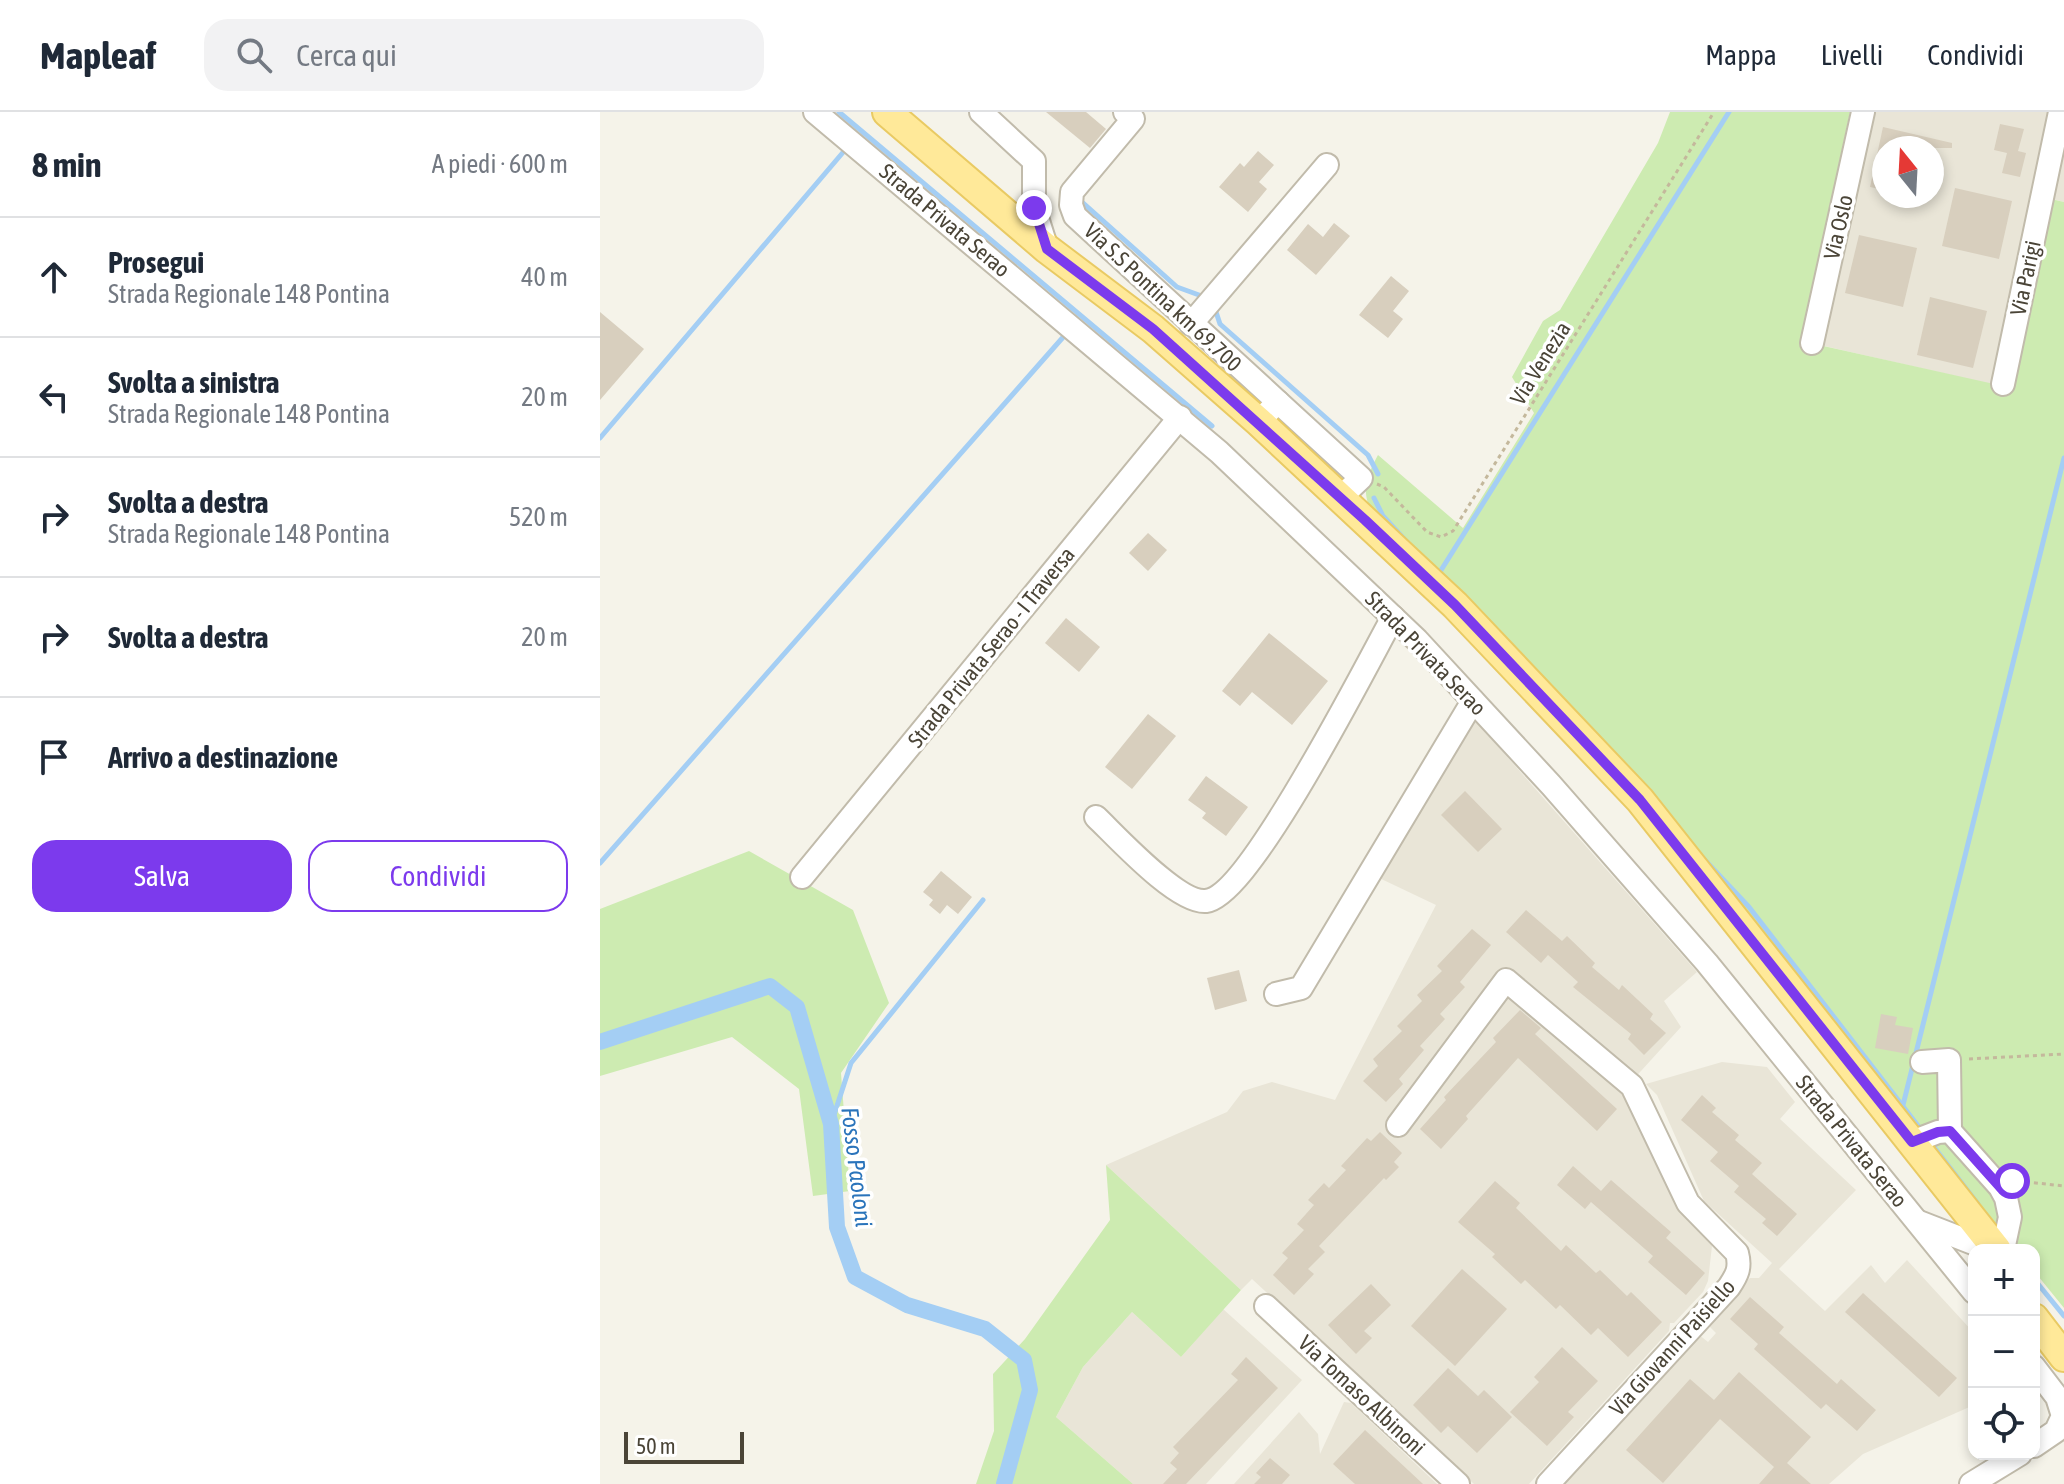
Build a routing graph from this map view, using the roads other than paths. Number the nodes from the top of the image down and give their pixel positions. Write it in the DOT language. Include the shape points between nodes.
graph roads {
  1 [pos="815,112"];
  2 [pos="887,112"];
  3 [pos="981,112"];
  4 [pos="1125,112"];
  5 [pos="1863,112"];
  6 [pos="2061,122"];
  7 [pos="1327,165"];
  8 [pos="2056,167"];
  9 [pos="1047,249"];
  10 [pos="1191,324"];
  11 [pos="1812,343"];
  12 [pos="2003,384"];
  13 [pos="1269,412"];
  14 [pos="1180,417"];
  15 [pos="1393,617"];
  16 [pos="1528,683"];
  17 [pos="1473,701"];
  18 [pos="1096,817"];
  19 [pos="802,877"];
  20 [pos="1276,994"];
  21 [pos="1922,1062"];
  22 [pos="1398,1125"];
  23 [pos="1933,1135"];
  24 [pos="1918,1222"];
  25 [pos="1977,1244"];
  26 [pos="1986,1244"];
  27 [pos="1988,1244"];
  28 [pos="1993,1244"];
  29 [pos="1968,1284"];
  30 [pos="2040,1305"];
  31 [pos="1266,1306"];
  32 [pos="2040,1326"];
  33 [pos="2064,1335"];
  34 [pos="2064,1357"];
  35 [pos="2040,1375"];
  36 [pos="2040,1442"];
  37 [pos="2010,1460"];
  38 [pos="1458,1484"];
  39 [pos="1548,1484"];
  40 [pos="1971,1484"];
  1 -- 14 [label="street, Strada Privata Serao"];
  2 -- 9 [label="main road"];
  3 -- 9 [label="street" via="1034,161 1034,208"];
  4 -- 10 [label="street, Via S.S Pontina km 69.700" via="1133,119 1072,192 1071,205 1075,216"];
  5 -- 11 [label="street, Via Oslo"];
  6 -- 8 [label="street, Via Parigi"];
  7 -- 10 [label="street"];
  8 -- 12 [label="street, Via Parigi"];
  9 -- 13 [label="main road"];
  10 -- 13 [label="street, Via S.S Pontina km 69.700"];
  13 -- 16 [label="main road" via="1351,488"];
  14 -- 15 [label="street, Strada Privata Serao"];
  14 -- 19 [label="street, Strada Privata Serao - I Traversa"];
  15 -- 17 [label="street, Strada Privata Serao"];
  15 -- 18 [label="street" via="1289,805 1218,896 1206,901 1190,898 1169,886"];
  16 -- 23 [label="main road" via="1640,800"];
  16 -- 26 [label="main road"];
  17 -- 20 [label="street" via="1301,988"];
  17 -- 24 [label="street, Strada Privata Serao" via="1707,963"];
  21 -- 23 [label="street" via="1949,1060"];
  22 -- 39 [label="street, Via Giovanni Paisiello" via="1506,980 1632,1086 1688,1203 1737,1253 1738,1274 1729,1287"];
  23 -- 27 [label="main road"];
  23 -- 28 [label="street" via="2000,1187 2010,1217"];
  24 -- 25 [label="street, Strada Privata Serao"];
  24 -- 29 [label="street"];
  30 -- 33 [label="main road"];
  31 -- 38 [label="street, Via Tomaso Albinoni"];
  32 -- 34 [label="main road"];
  35 -- 36 [label="street" via="2057,1397 2063,1416 2056,1431"];
  37 -- 40 [label="street"];
}
